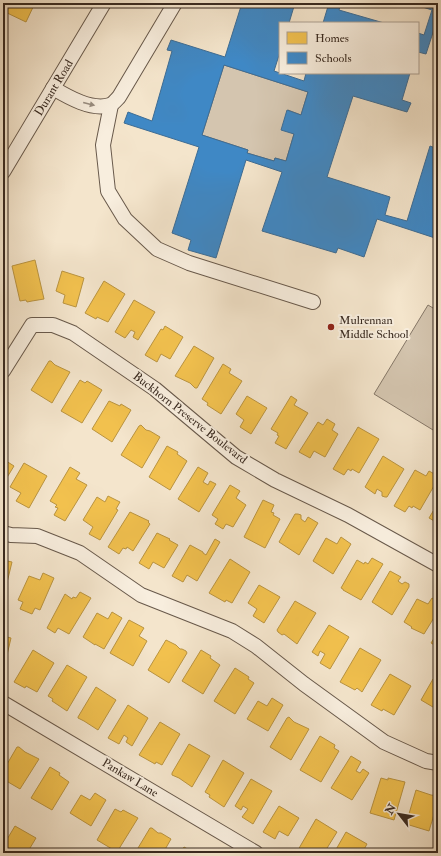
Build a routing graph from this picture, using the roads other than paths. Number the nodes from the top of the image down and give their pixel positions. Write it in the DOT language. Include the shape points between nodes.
graph roads {
  1 [pos="104,3"];
  2 [pos="175,3"];
  3 [pos="53,88"];
  4 [pos="111,105"];
  5 [pos="3,172"];
  6 [pos="312,302"];
  7 [pos="3,371"];
  8 [pos="3,533"];
  9 [pos="438,564"];
  10 [pos="3,702"];
  11 [pos="438,763"];
  12 [pos="256,853"];
  1 -- 3 [label="street, Durant Road"];
  2 -- 4 [label="street" via="120,97"];
  3 -- 4 [label="street, one-way" via="78,101 98,106"];
  3 -- 5 [label="street, Durant Road"];
  4 -- 6 [label="street" via="102,145 108,191 125,219 157,249 189,263"];
  7 -- 9 [label="street, Buckhorn Preserve Boulevard" via="32,325 53,325 73,333 155,388 236,457 274,480 348,515"];
  8 -- 11 [label="street" via="37,536 80,553 141,595 232,631 256,646 384,742 426,761"];
  10 -- 12 [label="street, Pankaw Lane"];
}
